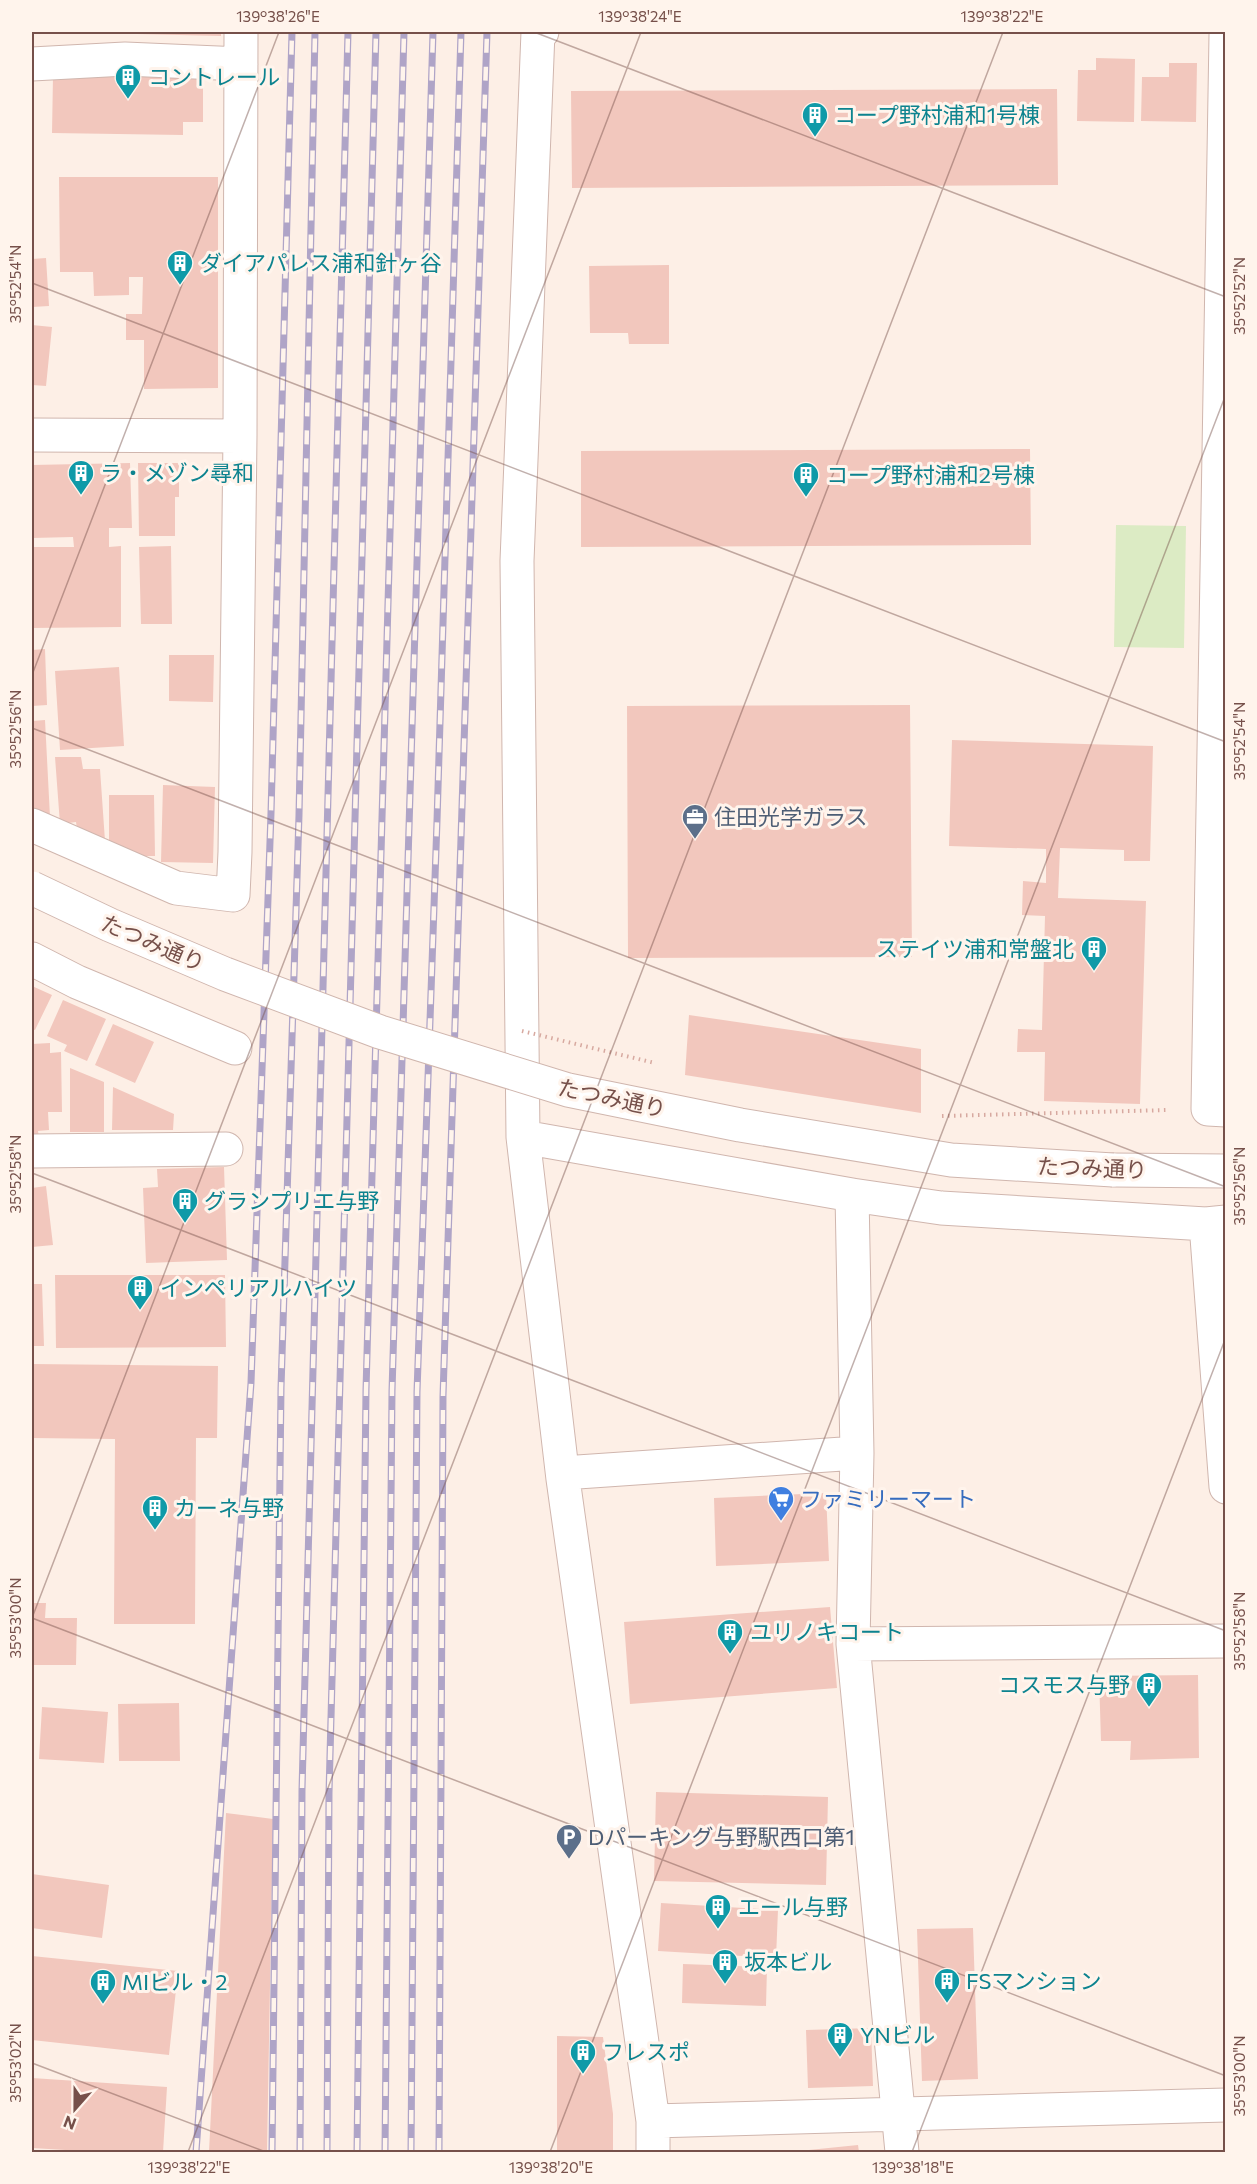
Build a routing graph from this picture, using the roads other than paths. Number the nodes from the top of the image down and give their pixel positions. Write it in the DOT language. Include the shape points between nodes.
graph roads {
  1 [pos="241,32"];
  2 [pos="539,32"];
  3 [pos="1226,35"];
  4 [pos="32,64"];
  5 [pos="241,64"];
  6 [pos="32,435"];
  7 [pos="240,436"];
  8 [pos="1219,690"];
  9 [pos="32,825"];
  10 [pos="32,888"];
  11 [pos="32,959"];
  12 [pos="235,1048"];
  13 [pos="1217,1110"];
  14 [pos="523,1137"];
  15 [pos="226,1149"];
  16 [pos="32,1151"];
  17 [pos="1226,1171"];
  18 [pos="852,1195"];
  19 [pos="1216,1223"];
  20 [pos="857,1453"];
  21 [pos="563,1473"];
  22 [pos="1226,1487"];
  23 [pos="1226,1641"];
  24 [pos="853,1644"];
  25 [pos="1226,2105"];
  26 [pos="898,2115"];
  27 [pos="653,2137"];
  28 [pos="902,2152"];
  1 -- 5 [label="street"];
  2 -- 14 [label="street" via="517,561"];
  3 -- 8 [label="street"];
  4 -- 5 [label="street" via="125,59"];
  5 -- 7 [label="street"];
  6 -- 7 [label="street"];
  7 -- 9 [label="street" via="233,895 176,888"];
  8 -- 13 [label="street"];
  10 -- 17 [label="street, たつみ通り, bridge" via="225,974 369,1028 568,1090 740,1125 951,1160 1113,1170"];
  11 -- 12 [label="street"];
  14 -- 18 [label="street"];
  14 -- 21 [label="street"];
  15 -- 16 [label="street"];
  18 -- 19 [label="street" via="941,1208"];
  18 -- 20 [label="street"];
  19 -- 22 [label="street"];
  20 -- 21 [label="street"];
  20 -- 24 [label="street"];
  21 -- 27 [label="street"];
  23 -- 24 [label="street"];
  24 -- 26 [label="street"];
  25 -- 26 [label="street"];
  26 -- 27 [label="street"];
  26 -- 28 [label="street"];
}
